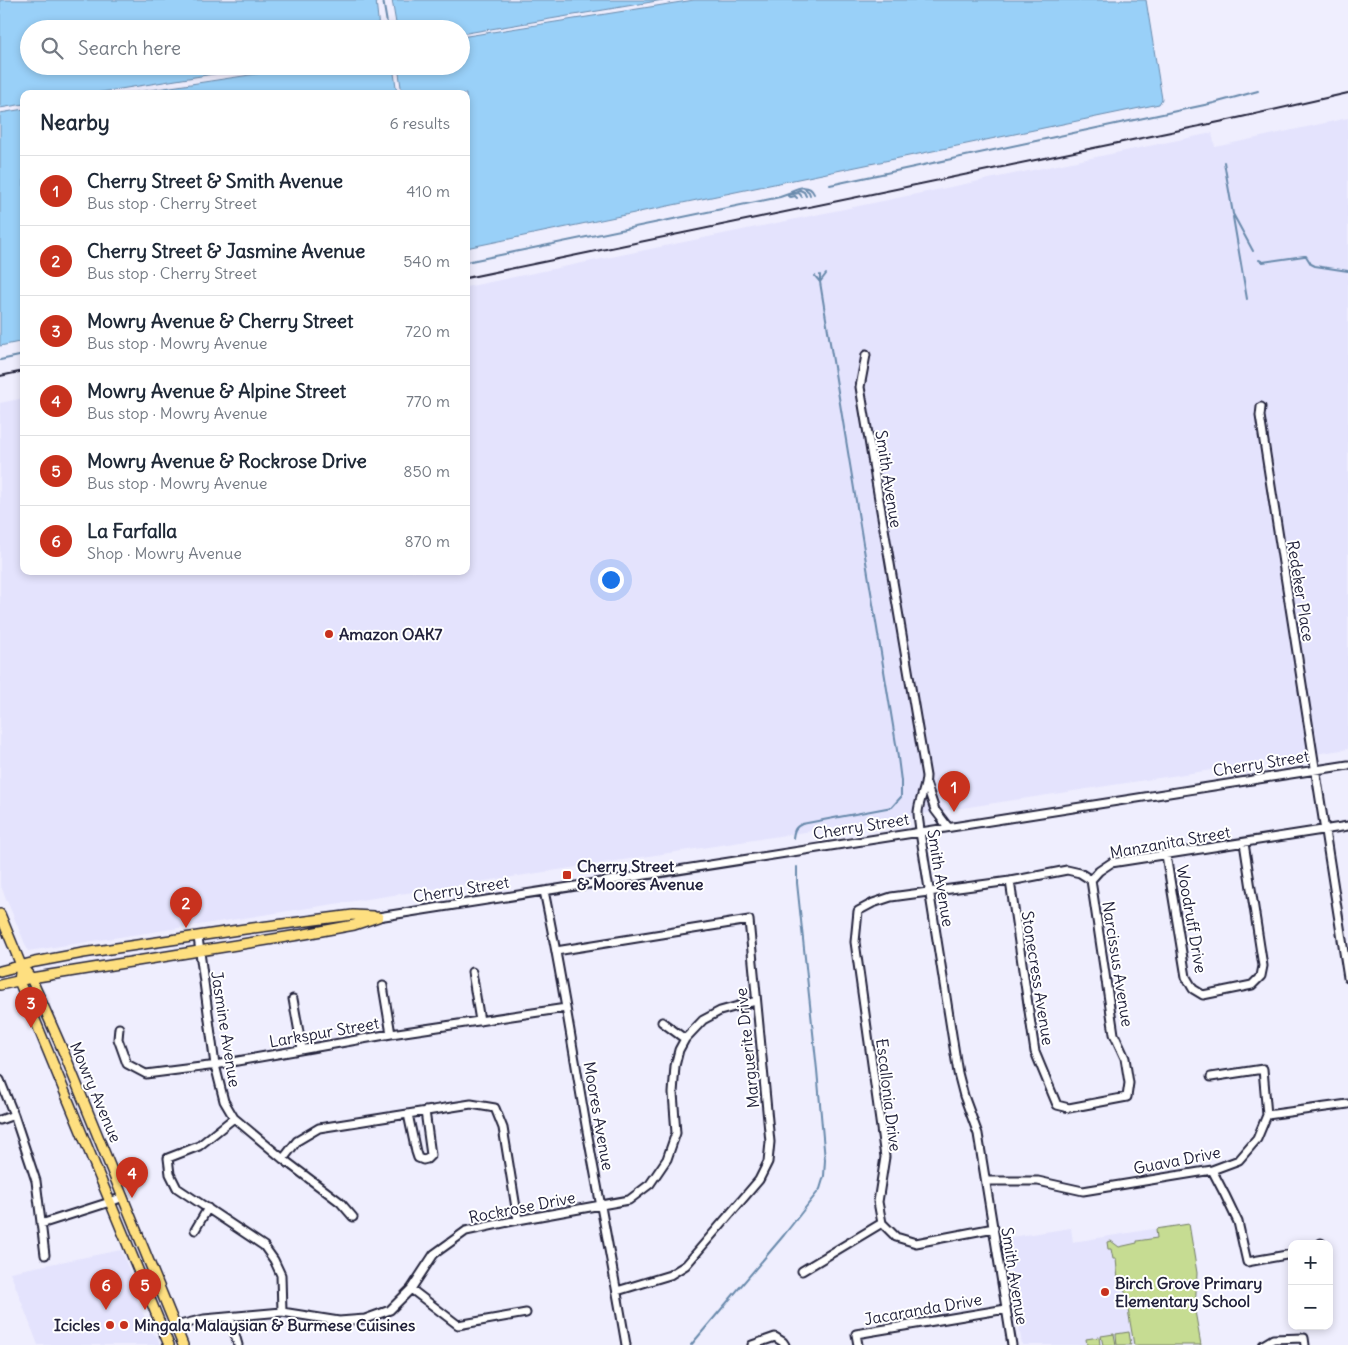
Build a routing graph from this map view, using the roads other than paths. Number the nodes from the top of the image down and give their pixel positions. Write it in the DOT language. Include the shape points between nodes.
graph roads {
  1 [pos="866,355"];
  2 [pos="1261,407"];
  3 [pos="1348,765"];
  4 [pos="1315,770"];
  5 [pos="926,783"];
  6 [pos="1348,826"];
  7 [pos="948,827"];
  8 [pos="1324,830"];
  9 [pos="920,832"];
  10 [pos="1244,843"];
  11 [pos="1166,855"];
  12 [pos="1091,880"];
  13 [pos="1010,881"];
  14 [pos="544,891"];
  15 [pos="929,892"];
  16 [pos="0,914"];
  17 [pos="378,917"];
  18 [pos="198,937"];
  19 [pos="200,951"];
  20 [pos="556,951"];
  21 [pos="21,965"];
  22 [pos="0,971"];
  23 [pos="472,972"];
  24 [pos="1348,974"];
  25 [pos="31,978"];
  26 [pos="19,981"];
  27 [pos="0,985"];
  28 [pos="383,986"];
  29 [pos="293,999"];
  30 [pos="756,1001"];
  31 [pos="566,1008"];
  32 [pos="480,1021"];
  33 [pos="662,1022"];
  34 [pos="118,1028"];
  35 [pos="391,1034"];
  36 [pos="685,1038"];
  37 [pos="302,1049"];
  38 [pos="215,1065"];
  39 [pos="1211,1077"];
  40 [pos="0,1080"];
  41 [pos="1348,1104"];
  42 [pos="1057,1105"];
  43 [pos="425,1111"];
  44 [pos="408,1114"];
  45 [pos="14,1115"];
  46 [pos="1267,1115"];
  47 [pos="234,1118"];
  48 [pos="0,1120"];
  49 [pos="283,1159"];
  50 [pos="1212,1170"];
  51 [pos="986,1181"];
  52 [pos="123,1197"];
  53 [pos="110,1202"];
  54 [pos="600,1206"];
  55 [pos="208,1208"];
  56 [pos="353,1217"];
  57 [pos="518,1220"];
  58 [pos="882,1223"];
  59 [pos="41,1224"];
  60 [pos="994,1228"];
  61 [pos="195,1230"];
  62 [pos="45,1255"];
  63 [pos="1288,1255"];
  64 [pos="802,1271"];
  65 [pos="411,1289"];
  66 [pos="617,1291"];
  67 [pos="1006,1309"];
  68 [pos="282,1312"];
  69 [pos="526,1313"];
  70 [pos="230,1316"];
  71 [pos="176,1326"];
  72 [pos="163,1329"];
  73 [pos="169,1345"];
  74 [pos="183,1345"];
  75 [pos="238,1345"];
  76 [pos="626,1345"];
  77 [pos="752,1345"];
  78 [pos="785,1345"];
  79 [pos="858,1345"];
  80 [pos="1012,1345"];
  81 [pos="1263,1345"];
  82 [pos="1305,1345"];
  1 -- 5 [label="street, Smith Avenue" via="860,387"];
  2 -- 4 [label="street, Redeker Place"];
  3 -- 4 [label="street, Cherry Street"];
  4 -- 7 [label="street, Cherry Street"];
  4 -- 8 [label="street, Redeker Place"];
  5 -- 7 [label="street" via="935,810"];
  5 -- 9 [label="street, Smith Avenue" via="918,814"];
  6 -- 8 [label="street, Manzanita Street"];
  7 -- 9 [label="street, Cherry Street"];
  8 -- 10 [label="street, Manzanita Street"];
  8 -- 24 [label="street, Redeker Place"];
  9 -- 14 [label="street, Cherry Street"];
  9 -- 15 [label="street, Smith Avenue"];
  10 -- 11 [label="street, Manzanita Street"];
  10 -- 11 [label="street, Woodruff Drive" via="1263,966 1261,976 1252,985 1203,994 1193,989 1186,977"];
  11 -- 12 [label="street, Manzanita Street" via="1111,863"];
  12 -- 13 [label="street" via="1067,870"];
  12 -- 42 [label="street, Narcissus Avenue" via="1114,1034 1125,1058 1129,1083 1127,1097 1070,1108"];
  13 -- 15 [label="street"];
  13 -- 42 [label="street, Stonecress Avenue" via="1035,1052"];
  14 -- 17 [label="street, Cherry Street"];
  14 -- 20 [label="street, Moores Avenue"];
  15 -- 51 [label="street, Smith Avenue" via="958,1073 978,1134"];
  15 -- 58 [label="street, Escallonia Drive" via="890,897 858,911 855,942 884,1157 878,1202"];
  16 -- 21 [label="main road, Mowry Avenue"];
  17 -- 18 [label="main road, Cherry Street" via="332,917"];
  17 -- 19 [label="main road, Cherry Street" via="354,925"];
  18 -- 19 [label="street, Jasmine Avenue"];
  18 -- 21 [label="main road, Cherry Street"];
  19 -- 25 [label="main road, Cherry Street"];
  19 -- 38 [label="street, Jasmine Avenue"];
  20 -- 30 [label="street, Marguerite Drive" via="749,920"];
  20 -- 31 [label="street, Moores Avenue"];
  21 -- 22 [label="main road, Cherry Street"];
  21 -- 25 [label="main road, Mowry Avenue"];
  21 -- 26 [label="main road, Mowry Avenue"];
  23 -- 32 [label="street"];
  25 -- 26 [label="main road, Cherry Street"];
  25 -- 52 [label="main road, Mowry Avenue"];
  26 -- 27 [label="main road, Cherry Street"];
  26 -- 53 [label="main road, Mowry Avenue"];
  28 -- 35 [label="street"];
  29 -- 37 [label="street"];
  30 -- 36 [label="street, Rockrose Drive" via="712,1015"];
  30 -- 66 [label="street, Marguerite Drive" via="770,1142 768,1162 758,1180 686,1265 670,1275"];
  31 -- 32 [label="street, Larkspur Street"];
  31 -- 54 [label="street, Moores Avenue"];
  32 -- 35 [label="street, Larkspur Street"];
  33 -- 36 [label="street"];
  34 -- 38 [label="street, Larkspur Street" via="118,1039 127,1064 146,1074"];
  35 -- 37 [label="street, Larkspur Street"];
  36 -- 54 [label="street, Rockrose Drive" via="675,1066 676,1133 667,1159 650,1184 629,1200"];
  37 -- 38 [label="street, Larkspur Street"];
  38 -- 47 [label="street, Jasmine Avenue" via="224,1101"];
  39 -- 46 [label="street" via="1263,1069"];
  40 -- 45 [label="street"];
  41 -- 46 [label="street"];
  43 -- 44 [label="street"];
  43 -- 44 [label="street" via="431,1155 422,1160 416,1152"];
  43 -- 57 [label="street" via="471,1104 494,1108 503,1128"];
  44 -- 49 [label="street" via="319,1128 297,1141"];
  45 -- 48 [label="street"];
  45 -- 59 [label="street" via="36,1180"];
  46 -- 50 [label="street, Guava Drive" via="1257,1139 1239,1160"];
  47 -- 49 [label="street, Jasmine Avenue"];
  47 -- 55 [label="street" via="199,1146 168,1158 170,1174 177,1188"];
  49 -- 56 [label="street, Jasmine Avenue" via="340,1202"];
  50 -- 51 [label="street, Guava Drive" via="1083,1191 1038,1181"];
  50 -- 63 [label="street" via="1238,1222 1247,1262"];
  51 -- 60 [label="street, Smith Avenue"];
  52 -- 53 [label="street"];
  52 -- 71 [label="main road, Mowry Avenue"];
  53 -- 59 [label="street"];
  53 -- 72 [label="main road, Mowry Avenue"];
  54 -- 57 [label="street, Rockrose Drive"];
  54 -- 66 [label="street, Moores Avenue"];
  55 -- 61 [label="street"];
  55 -- 68 [label="street" via="264,1246 274,1260 281,1275"];
  57 -- 65 [label="street, Rockrose Drive" via="466,1231 434,1254"];
  58 -- 60 [label="street" via="896,1237 916,1243"];
  58 -- 64 [label="street"];
  59 -- 62 [label="street"];
  60 -- 67 [label="street, Smith Avenue"];
  65 -- 68 [label="street, Rockrose Drive" via="390,1310 365,1319 340,1321"];
  65 -- 69 [label="street" via="458,1325"];
  66 -- 76 [label="street, Moores Avenue"];
  67 -- 79 [label="street, Jacaranda Drive" via="856,1334"];
  67 -- 80 [label="street, Smith Avenue"];
  68 -- 70 [label="street, Rockrose Drive"];
  70 -- 71 [label="street, Rockrose Drive"];
  70 -- 75 [label="street"];
  71 -- 72 [label="street, Rockrose Drive"];
  71 -- 74 [label="main road, Mowry Avenue"];
  72 -- 73 [label="main road, Mowry Avenue"];
  77 -- 78 [label="street" via="775,1337"];
  81 -- 82 [label="street" via="1273,1339 1304,1338"];
}
